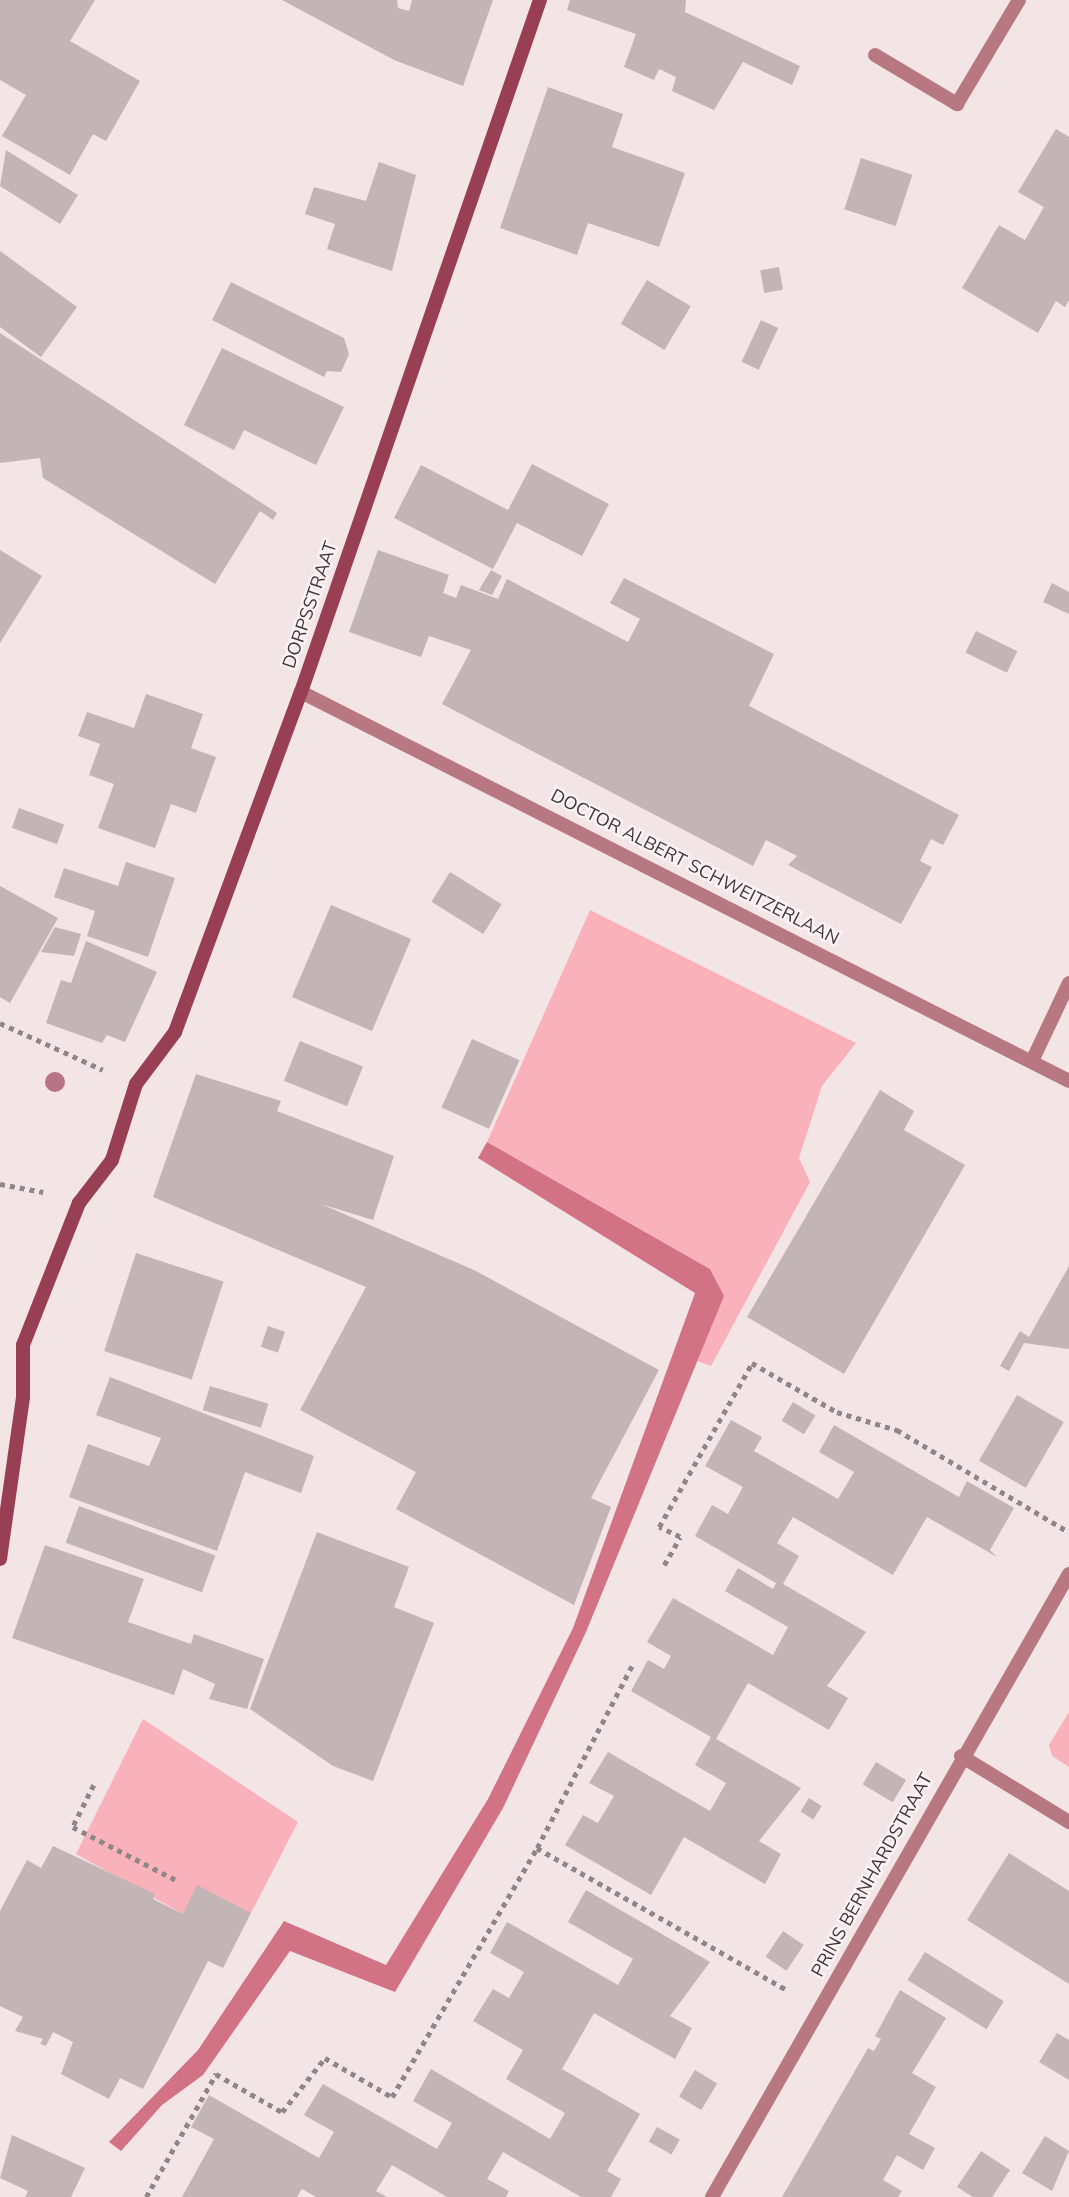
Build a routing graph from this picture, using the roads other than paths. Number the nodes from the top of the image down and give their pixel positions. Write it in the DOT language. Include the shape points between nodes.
graph roads {
  1 [pos="540,0"];
  2 [pos="1019,0"];
  3 [pos="875,55"];
  4 [pos="301,692"];
  5 [pos="1069,983"];
  6 [pos="1033,1059"];
  7 [pos="1069,1081"];
  8 [pos="0,1559"];
  9 [pos="1069,1574"];
  10 [pos="961,1756"];
  11 [pos="1069,1822"];
  12 [pos="712,2197"];
  1 -- 4 [label="street, DORPSSTRAAT"];
  2 -- 3 [label="street" via="957,104"];
  4 -- 6 [label="street, DOCTOR ALBERT SCHWEITZERLAAN"];
  4 -- 8 [label="street, DORPSSTRAAT" via="175,1032 136,1084 112,1160 79,1203 23,1345 23,1398"];
  5 -- 6 [label="street"];
  6 -- 7 [label="street, DOCTOR ALBERT SCHWEITZERLAAN"];
  9 -- 10 [label="street, PRINS BERNHARDSTRAAT"];
  10 -- 11 [label="street"];
  10 -- 12 [label="street, PRINS BERNHARDSTRAAT"];
}
